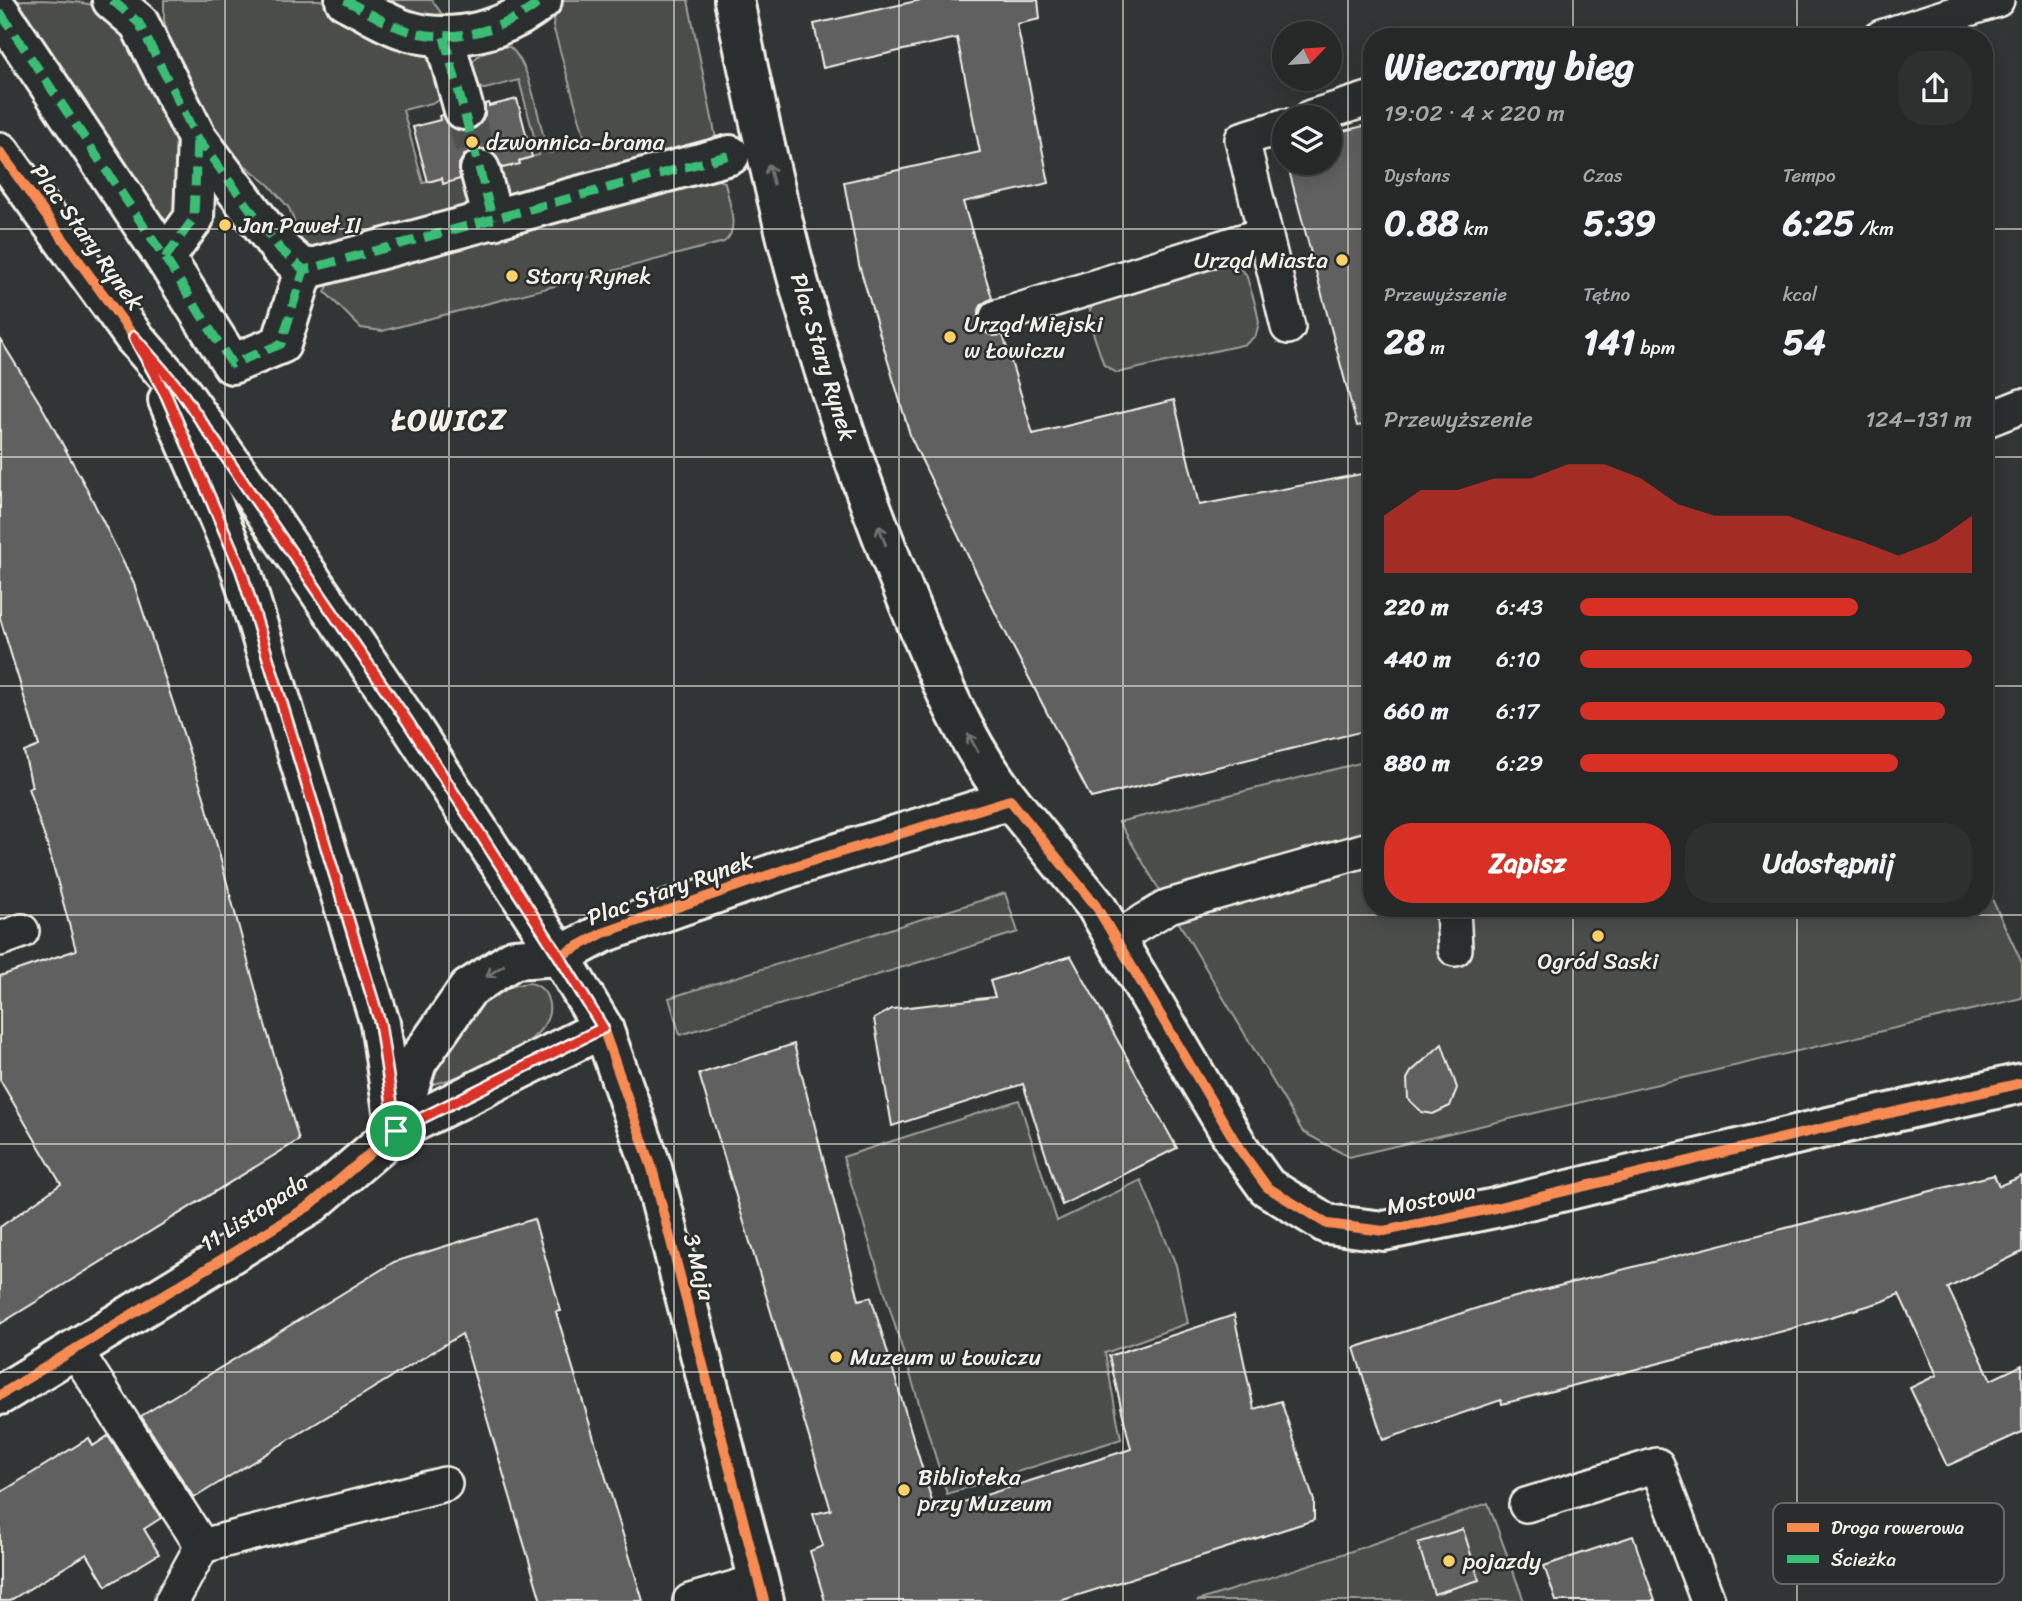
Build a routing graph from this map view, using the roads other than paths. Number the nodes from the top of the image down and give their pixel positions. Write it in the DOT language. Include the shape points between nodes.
graph roads {
  1 [pos="112,0"];
  2 [pos="345,0"];
  3 [pos="541,0"];
  4 [pos="734,0"];
  5 [pos="1997,0"];
  6 [pos="0,12"];
  7 [pos="1909,28"];
  8 [pos="444,37"];
  9 [pos="1363,102"];
  10 [pos="1342,108"];
  11 [pos="464,110"];
  12 [pos="1272,130"];
  13 [pos="197,138"];
  14 [pos="0,152"];
  15 [pos="730,155"];
  16 [pos="480,170"];
  17 [pos="493,220"];
  18 [pos="1265,234"];
  19 [pos="165,258"];
  20 [pos="304,270"];
  21 [pos="998,317"];
  22 [pos="1288,327"];
  23 [pos="134,337"];
  24 [pos="2022,406"];
  25 [pos="1993,417"];
  26 [pos="1010,800"];
  27 [pos="1363,851"];
  28 [pos="1453,917"];
  29 [pos="1116,937"];
  30 [pos="1455,949"];
  31 [pos="559,956"];
  32 [pos="603,1028"];
  33 [pos="2022,1083"];
  34 [pos="396,1131"];
  35 [pos="74,1348"];
  36 [pos="0,1395"];
  37 [pos="445,1484"];
  38 [pos="1527,1505"];
  39 [pos="202,1546"];
  40 [pos="761,1591"];
  41 [pos="172,1601"];
  42 [pos="690,1601"];
  43 [pos="1707,1601"];
  1 -- 13 [label="street" via="139,23"];
  2 -- 8 [label="street" via="408,31"];
  3 -- 8 [label="street" via="509,22"];
  26 -- 4 [label="street, Plac Stary Rynek, one-way" via="987,770 940,681 847,438 787,241"];
  5 -- 7 [label="lane"];
  6 -- 19 [label="street"];
  8 -- 11 [label="street"];
  9 -- 10 [label="lane"];
  12 -- 18 [label="lane" via="1242,139"];
  13 -- 19 [label="street" via="194,218"];
  13 -- 20 [label="street" via="280,249"];
  14 -- 23 [label="street, Plac Stary Rynek"];
  15 -- 17 [label="street"];
  16 -- 17 [label="street"];
  17 -- 20 [label="street"];
  18 -- 21 [label="lane"];
  18 -- 22 [label="lane"];
  19 -- 20 [label="street" via="232,364 281,344"];
  23 -- 31 [label="street, Plac Stary Rynek" via="179,389 251,491"];
  23 -- 34 [label="street, Plac Stary Rynek" via="166,395 241,570 380,1023"];
  24 -- 25 [label="lane"];
  26 -- 29 [label="street, Mostowa"];
  26 -- 31 [label="street, Plac Stary Rynek" via="792,867 603,933"];
  27 -- 29 [label="lane" via="1169,906"];
  28 -- 30 [label="lane"];
  29 -- 33 [label="street, Mostowa" via="1246,1158 1267,1186 1327,1224 1384,1231"];
  31 -- 32 [label="street, 3 Maja"];
  31 -- 34 [label="street, one-way" via="514,959 468,989 417,1062"];
  32 -- 34 [label="street, 11 Listopada"];
  32 -- 40 [label="street, 3 Maja" via="652,1168"];
  34 -- 35 [label="street, 11 Listopada" via="309,1206"];
  35 -- 36 [label="street, 11 Listopada"];
  35 -- 39 [label="lane"];
  37 -- 39 [label="lane"];
  38 -- 43 [label="lane" via="1657,1465"];
  39 -- 41 [label="lane"];
  40 -- 42 [label="lane"];
}
